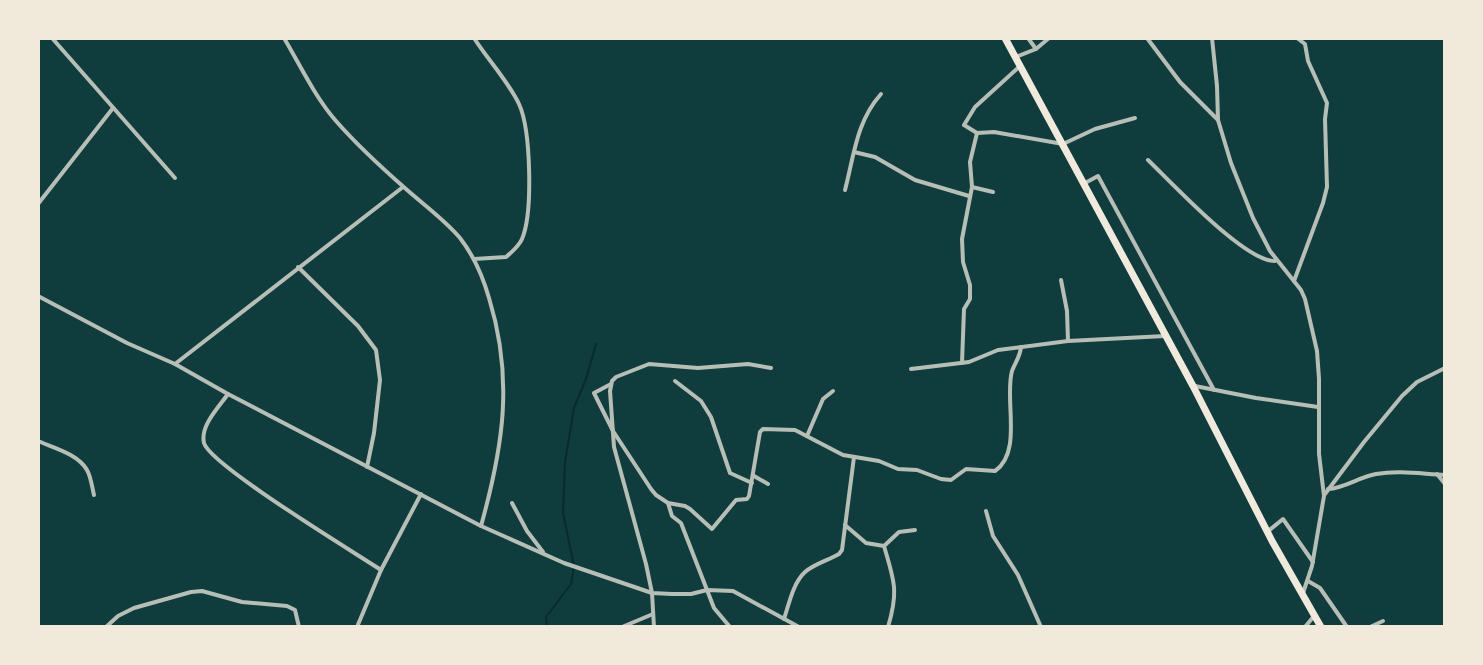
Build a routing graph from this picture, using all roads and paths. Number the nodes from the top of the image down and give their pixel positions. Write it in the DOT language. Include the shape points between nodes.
graph roads {
  1 [pos="52,38"];
  2 [pos="284,38"];
  3 [pos="474,38"];
  4 [pos="1028,38"];
  5 [pos="1049,38"];
  6 [pos="1147,38"];
  7 [pos="1212,38"];
  8 [pos="1297,38"];
  9 [pos="1008,40"];
  10 [pos="1036,49"];
  11 [pos="1016,57"];
  12 [pos="1020,65"];
  13 [pos="881,94"];
  14 [pos="113,108"];
  15 [pos="1135,118"];
  16 [pos="1218,120"];
  17 [pos="977,133"];
  18 [pos="1063,144"];
  19 [pos="854,152"];
  20 [pos="1148,160"];
  21 [pos="175,178"];
  22 [pos="1083,185"];
  23 [pos="403,187"];
  24 [pos="972,187"];
  25 [pos="845,190"];
  26 [pos="993,192"];
  27 [pos="969,196"];
  28 [pos="38,204"];
  29 [pos="474,259"];
  30 [pos="1276,261"];
  31 [pos="298,267"];
  32 [pos="1061,280"];
  33 [pos="1294,281"];
  34 [pos="38,296"];
  35 [pos="1165,336"];
  36 [pos="1068,341"];
  37 [pos="1021,347"];
  38 [pos="962,363"];
  39 [pos="175,364"];
  40 [pos="771,368"];
  41 [pos="1445,368"];
  42 [pos="911,369"];
  43 [pos="675,381"];
  44 [pos="611,384"];
  45 [pos="1193,386"];
  46 [pos="1214,390"];
  47 [pos="833,391"];
  48 [pos="228,394"];
  49 [pos="1318,407"];
  50 [pos="613,431"];
  51 [pos="807,436"];
  52 [pos="38,441"];
  53 [pos="854,457"];
  54 [pos="367,467"];
  55 [pos="1437,474"];
  56 [pos="1445,475"];
  57 [pos="754,476"];
  58 [pos="752,483"];
  59 [pos="768,484"];
  60 [pos="1445,484"];
  61 [pos="1328,489"];
  62 [pos="421,494"];
  63 [pos="94,495"];
  64 [pos="1324,496"];
  65 [pos="512,503"];
  66 [pos="668,503"];
  67 [pos="986,511"];
  68 [pos="845,525"];
  69 [pos="481,526"];
  70 [pos="915,530"];
  71 [pos="1267,532"];
  72 [pos="884,546"];
  73 [pos="544,554"];
  74 [pos="1313,562"];
  75 [pos="381,570"];
  76 [pos="1307,581"];
  77 [pos="707,590"];
  78 [pos="652,593"];
  79 [pos="1302,594"];
  80 [pos="653,614"];
  81 [pos="1314,616"];
  82 [pos="784,619"];
  83 [pos="1383,621"];
  84 [pos="106,627"];
  85 [pos="299,627"];
  86 [pos="357,627"];
  87 [pos="622,627"];
  88 [pos="654,627"];
  89 [pos="730,627"];
  90 [pos="799,627"];
  91 [pos="888,627"];
  92 [pos="1041,627"];
  93 [pos="1305,627"];
  94 [pos="1321,627"];
  95 [pos="1347,627"];
  96 [pos="1370,627"];
  1 -- 14 [label="street"];
  2 -- 23 [label="street" via="335,120"];
  3 -- 29 [label="street" via="520,107 527,132 529,195 521,241 506,257"];
  4 -- 10 [label="street"];
  5 -- 10 [label="street"];
  6 -- 16 [label="street"];
  7 -- 16 [label="street"];
  8 -- 33 [label="street" via="1305,44 1327,103 1327,187"];
  9 -- 11 [label="highway"];
  10 -- 11 [label="street"];
  11 -- 12 [label="highway"];
  12 -- 17 [label="street" via="975,107 964,125"];
  12 -- 18 [label="highway"];
  13 -- 19 [label="street" via="861,123"];
  14 -- 21 [label="street"];
  14 -- 28 [label="street"];
  15 -- 18 [label="street"];
  16 -- 30 [label="street" via="1253,218"];
  17 -- 18 [label="street"];
  17 -- 24 [label="street" via="970,162"];
  18 -- 22 [label="highway"];
  19 -- 25 [label="street"];
  19 -- 27 [label="street" via="880,159 915,180"];
  20 -- 30 [label="street" via="1229,237 1261,259"];
  22 -- 35 [label="highway"];
  22 -- 46 [label="street" via="1098,176"];
  23 -- 29 [label="street" via="459,238"];
  23 -- 31 [label="street"];
  24 -- 26 [label="street"];
  24 -- 27 [label="street"];
  27 -- 38 [label="street" via="962,239 970,295 964,309"];
  29 -- 69 [label="street" via="492,307 504,374 501,437"];
  30 -- 33 [label="street"];
  31 -- 39 [label="street"];
  31 -- 54 [label="street" via="376,350 380,380"];
  32 -- 36 [label="street"];
  33 -- 49 [label="street" via="1311,321"];
  34 -- 39 [label="street"];
  35 -- 36 [label="street"];
  35 -- 45 [label="highway"];
  36 -- 37 [label="street"];
  37 -- 38 [label="street"];
  37 -- 53 [label="street" via="1013,371 1009,448 995,471 966,469 951,480"];
  38 -- 42 [label="street"];
  39 -- 48 [label="street"];
  40 -- 44 [label="street" via="649,364"];
  41 -- 61 [label="street" via="1402,396"];
  43 -- 58 [label="street" via="701,401 711,417 730,473"];
  44 -- 50 [label="street"];
  44 -- 50 [label="street" via="594,393"];
  45 -- 46 [label="street"];
  45 -- 71 [label="highway"];
  46 -- 49 [label="street"];
  47 -- 51 [label="street" via="823,399"];
  48 -- 54 [label="street"];
  48 -- 75 [label="street" via="203,434 207,449 233,473"];
  49 -- 64 [label="street"];
  50 -- 66 [label="street" via="651,489"];
  50 -- 78 [label="street"];
  51 -- 53 [label="street"];
  51 -- 57 [label="street" via="795,430 761,430"];
  52 -- 63 [label="street" via="81,463"];
  53 -- 68 [label="street"];
  54 -- 62 [label="street"];
  55 -- 56 [label="street"];
  55 -- 60 [label="street"];
  55 -- 61 [label="street" via="1378,473"];
  57 -- 58 [label="street"];
  57 -- 59 [label="street"];
  58 -- 66 [label="street" via="747,499 736,500 712,529 685,506"];
  61 -- 64 [label="street"];
  62 -- 69 [label="street"];
  62 -- 75 [label="street"];
  64 -- 74 [label="street"];
  65 -- 73 [label="street"];
  66 -- 77 [label="street"];
  67 -- 92 [label="street" via="993,536"];
  68 -- 72 [label="street" via="866,543"];
  68 -- 82 [label="street" via="842,550 806,571"];
  69 -- 73 [label="street"];
  70 -- 72 [label="street" via="899,532"];
  71 -- 74 [label="street" via="1283,519"];
  71 -- 79 [label="highway"];
  72 -- 91 [label="street" via="895,582"];
  73 -- 78 [label="street"];
  74 -- 76 [label="street"];
  75 -- 86 [label="street"];
  76 -- 79 [label="street"];
  76 -- 95 [label="street" via="1320,588"];
  77 -- 78 [label="street"];
  77 -- 82 [label="street" via="733,591"];
  77 -- 89 [label="street"];
  78 -- 80 [label="street"];
  79 -- 81 [label="highway"];
  80 -- 87 [label="street"];
  80 -- 88 [label="street"];
  81 -- 93 [label="street"];
  81 -- 94 [label="highway"];
  82 -- 90 [label="street"];
  83 -- 96 [label="street"];
  84 -- 85 [label="street" via="134,608 202,591 287,606 295,610"];
}
